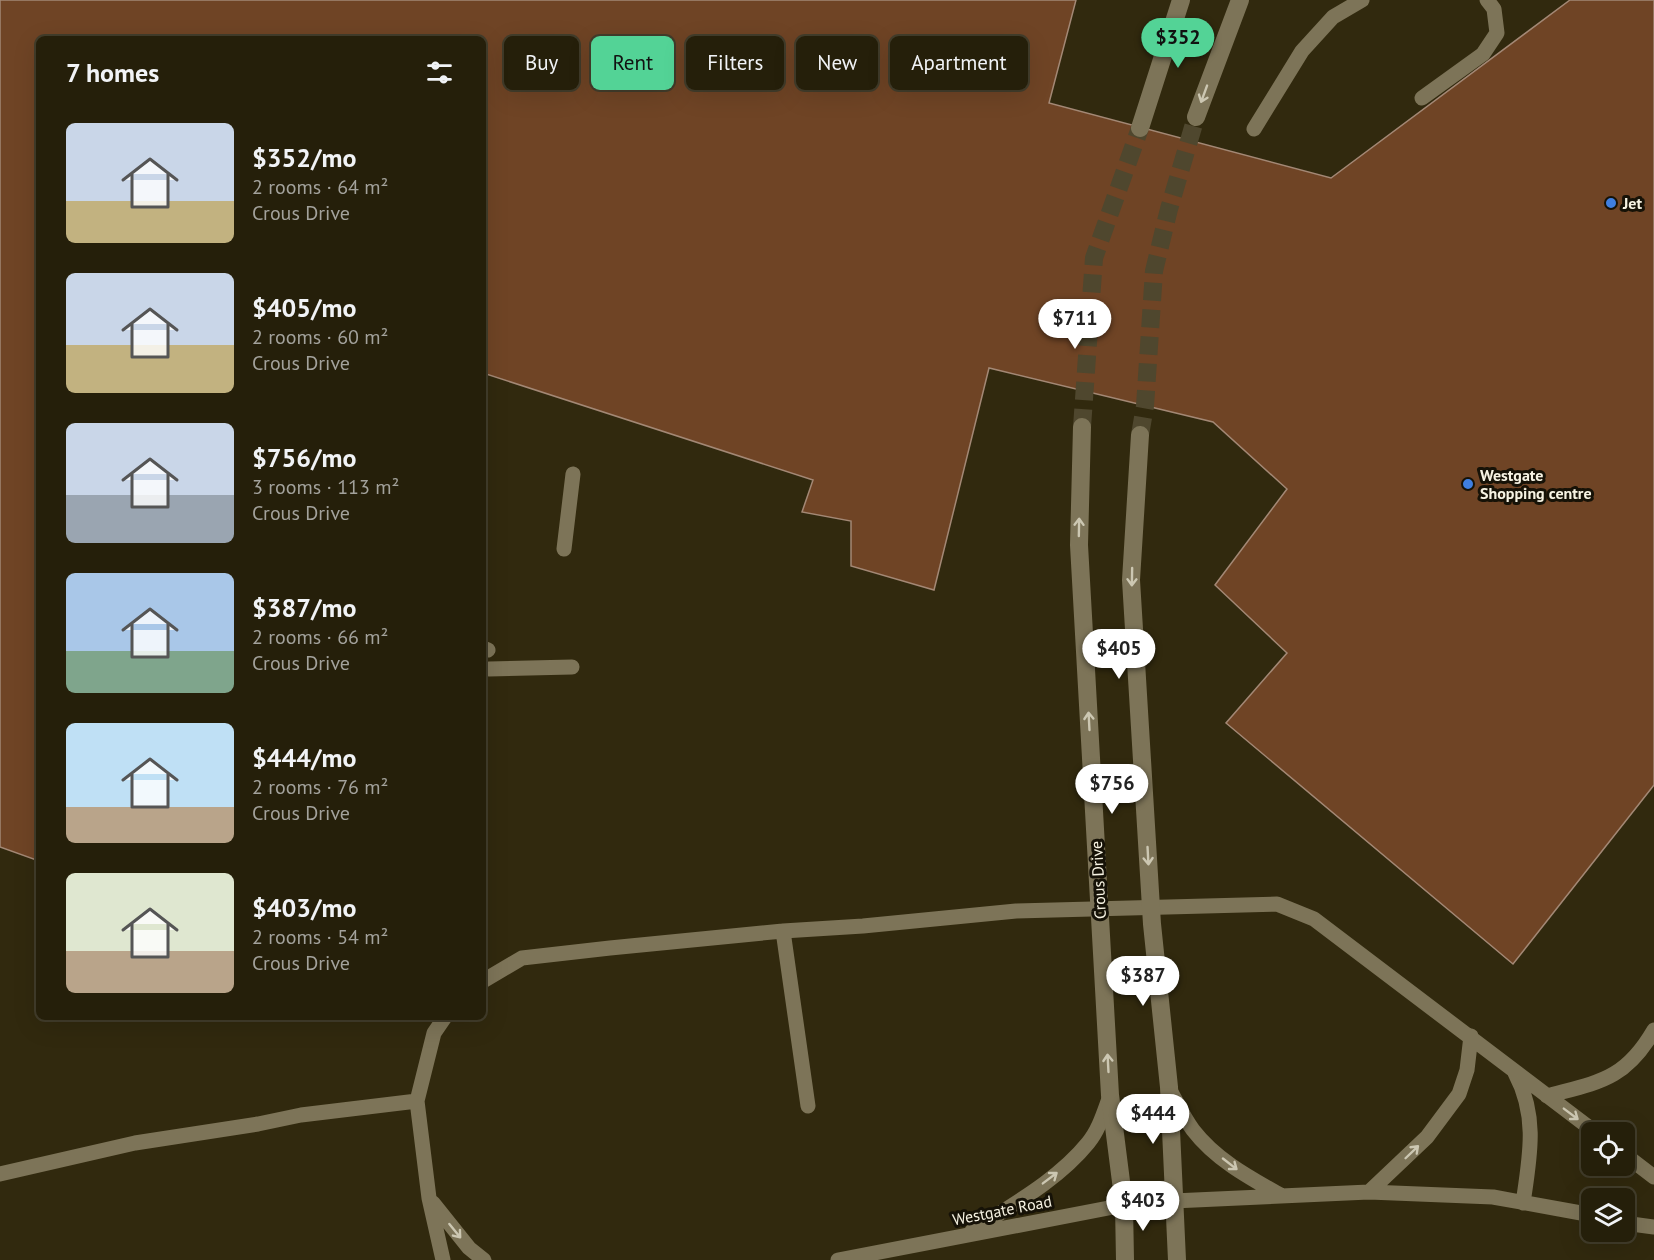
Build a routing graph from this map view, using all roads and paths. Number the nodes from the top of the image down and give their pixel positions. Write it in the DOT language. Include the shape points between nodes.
graph roads {
  1 [pos="1181,0"];
  2 [pos="1240,0"];
  3 [pos="1362,0"];
  4 [pos="1487,0"];
  5 [pos="1422,98"];
  6 [pos="1196,117"];
  7 [pos="1140,128"];
  8 [pos="1254,129"];
  9 [pos="1082,427"];
  10 [pos="1140,435"];
  11 [pos="573,474"];
  12 [pos="564,549"];
  13 [pos="572,667"];
  14 [pos="489,669"];
  15 [pos="783,931"];
  16 [pos="486,979"];
  17 [pos="443,1020"];
  18 [pos="1654,1030"];
  19 [pos="1471,1036"];
  20 [pos="1514,1070"];
  21 [pos="1169,1087"];
  22 [pos="1110,1095"];
  23 [pos="1547,1096"];
  24 [pos="417,1101"];
  25 [pos="808,1106"];
  26 [pos="1582,1122"];
  27 [pos="1635,1162"];
  28 [pos="0,1174"];
  29 [pos="1654,1177"];
  30 [pos="1369,1192"];
  31 [pos="1282,1196"];
  32 [pos="429,1198"];
  33 [pos="1173,1201"];
  34 [pos="1523,1203"];
  35 [pos="1124,1204"];
  36 [pos="1581,1213"];
  37 [pos="1635,1224"];
  38 [pos="1654,1227"];
  39 [pos="968,1235"];
  40 [pos="437,1237"];
  41 [pos="429,1260"];
  42 [pos="443,1260"];
  43 [pos="484,1260"];
  44 [pos="838,1260"];
  45 [pos="1125,1260"];
  46 [pos="1177,1260"];
  1 -- 7 [label="street"];
  2 -- 6 [label="street, one-way"];
  3 -- 8 [label="lane" via="1333,17 1302,51"];
  4 -- 5 [label="lane" via="1494,9 1497,33 1483,54"];
  22 -- 9 [label="street, Crous Drive, one-way" via="1079,545"];
  10 -- 21 [label="street, one-way" via="1131,580 1152,924"];
  11 -- 12 [label="lane"];
  13 -- 14 [label="lane"];
  15 -- 16 [label="lane" via="522,958"];
  15 -- 19 [label="lane" via="1016,910 1277,904 1314,919"];
  15 -- 25 [label="lane"];
  17 -- 24 [label="lane" via="434,1033"];
  18 -- 23 [label="lane" via="1614,1076"];
  19 -- 20 [label="lane"];
  30 -- 19 [label="lane, one-way" via="1420,1144 1460,1094"];
  20 -- 23 [label="lane"];
  20 -- 34 [label="lane" via="1526,1100 1532,1145"];
  21 -- 31 [label="lane, one-way" via="1192,1129 1209,1148 1242,1174"];
  21 -- 33 [label="street"];
  22 -- 35 [label="street, Crous Drive"];
  39 -- 22 [label="lane, one-way" via="1070,1162 1089,1141"];
  23 -- 26 [label="lane, one-way"];
  24 -- 28 [label="lane" via="301,1114 135,1143"];
  24 -- 32 [label="lane"];
  27 -- 29 [label="lane"];
  30 -- 31 [label="lane, Westgate Road"];
  30 -- 34 [label="lane, Westgate Road" via="1493,1197"];
  31 -- 33 [label="lane, Westgate Road"];
  32 -- 40 [label="lane"];
  32 -- 43 [label="lane, one-way" via="469,1248"];
  33 -- 35 [label="lane, Westgate Road"];
  33 -- 46 [label="street"];
  34 -- 36 [label="lane, Westgate Road"];
  35 -- 39 [label="lane, Westgate Road"];
  35 -- 45 [label="street, Crous Drive"];
  37 -- 38 [label="lane"];
  39 -- 44 [label="lane, Westgate Road"];
  40 -- 41 [label="lane"];
  40 -- 42 [label="lane"];
}
